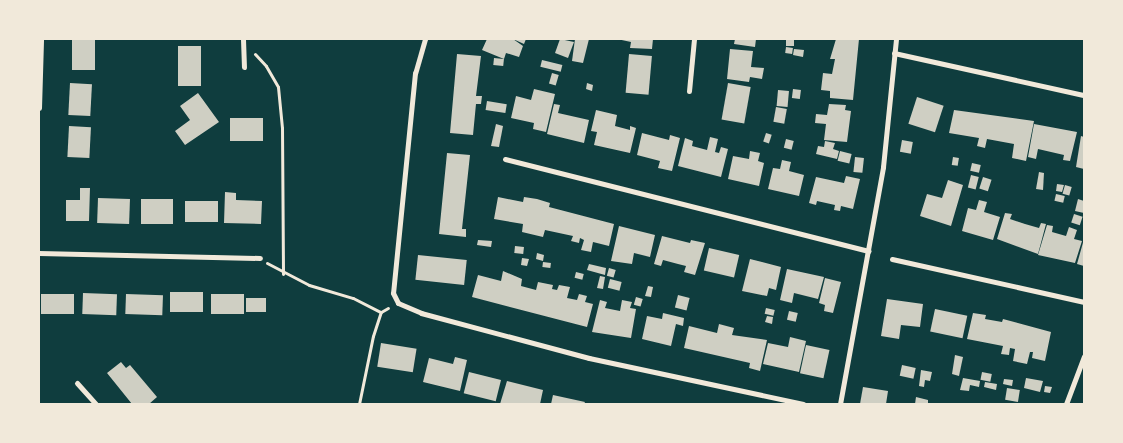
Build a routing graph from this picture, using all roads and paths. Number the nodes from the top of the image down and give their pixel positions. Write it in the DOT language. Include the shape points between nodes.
graph roads {
  1 [pos="41,39"];
  2 [pos="243,39"];
  3 [pos="425,39"];
  4 [pos="694,39"];
  5 [pos="896,39"];
  6 [pos="243,50"];
  7 [pos="894,53"];
  8 [pos="244,67"];
  9 [pos="689,91"];
  10 [pos="1084,95"];
  11 [pos="39,108"];
  12 [pos="505,159"];
  13 [pos="869,251"];
  14 [pos="39,253"];
  15 [pos="260,258"];
  16 [pos="892,259"];
  17 [pos="283,274"];
  18 [pos="398,302"];
  19 [pos="1084,302"];
  20 [pos="380,312"];
  21 [pos="1084,356"];
  22 [pos="77,383"];
  23 [pos="96,404"];
  24 [pos="359,404"];
  25 [pos="803,404"];
  26 [pos="840,404"];
  27 [pos="1066,404"];
  1 -- 11 [label="street"];
  2 -- 6 [label="street"];
  3 -- 18 [label="street" via="415,73 393,293"];
  4 -- 9 [label="street"];
  5 -- 7 [label="street"];
  6 -- 8 [label="street"];
  6 -- 17 [label="path" via="250,50 266,66 278,88 282,128"];
  7 -- 10 [label="street"];
  7 -- 13 [label="street" via="883,167"];
  12 -- 13 [label="street"];
  13 -- 26 [label="street"];
  14 -- 15 [label="street"];
  15 -- 17 [label="path"];
  16 -- 19 [label="street"];
  17 -- 20 [label="path"];
  18 -- 20 [label="path"];
  18 -- 25 [label="street" via="421,313 589,358"];
  20 -- 24 [label="path"];
  21 -- 27 [label="street"];
  22 -- 23 [label="street"];
}
